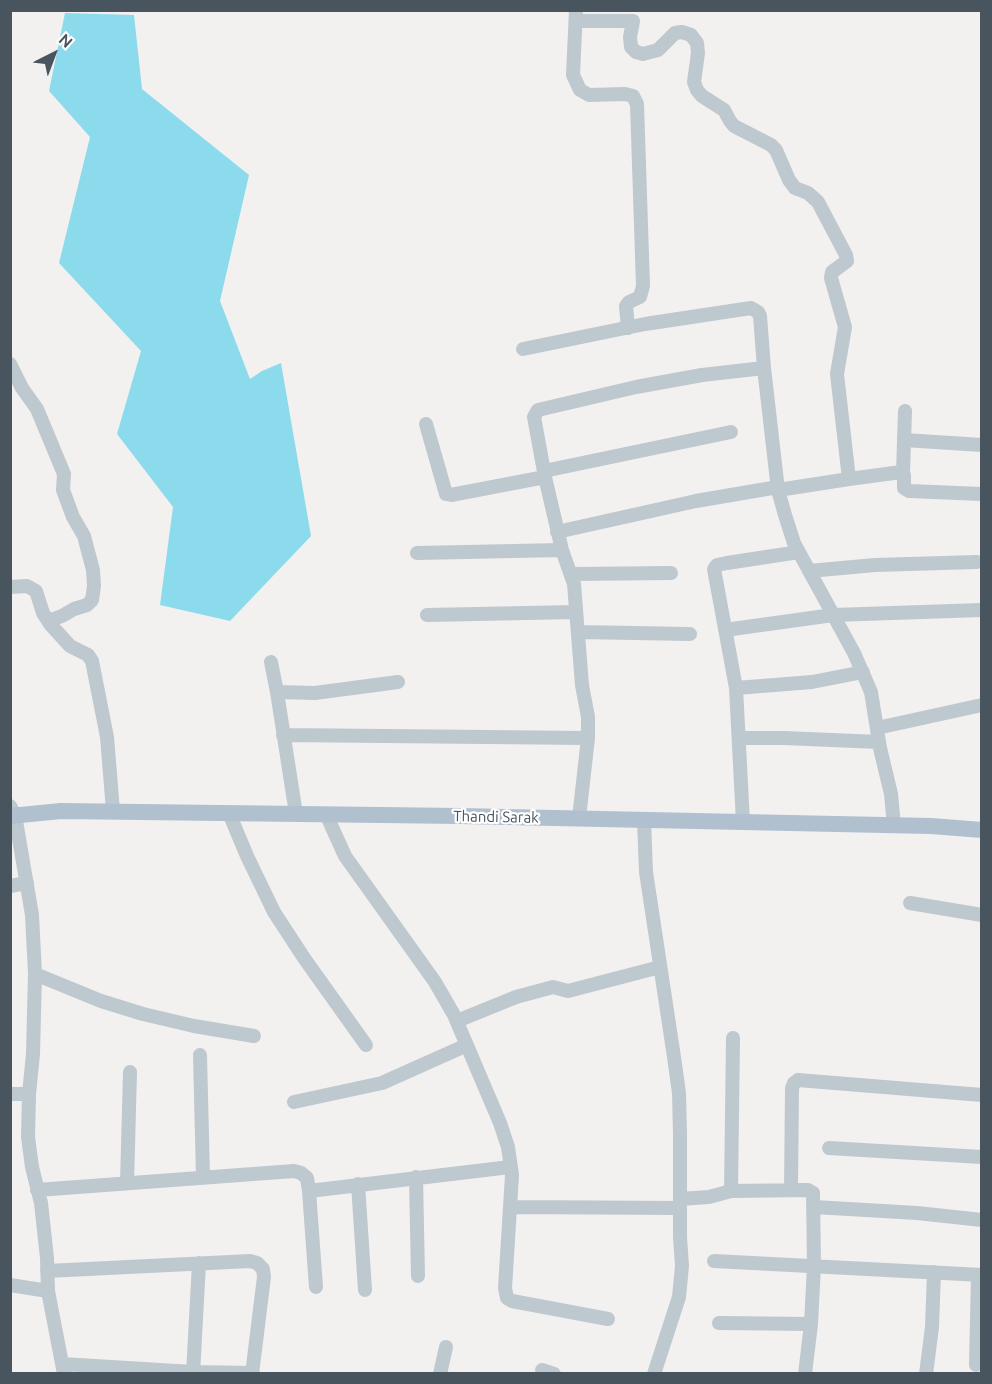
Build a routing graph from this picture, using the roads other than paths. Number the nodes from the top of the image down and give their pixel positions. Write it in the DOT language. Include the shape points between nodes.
graph roads {
  1 [pos="576,16"];
  2 [pos="635,16"];
  3 [pos="628,328"];
  4 [pos="523,349"];
  5 [pos="10,364"];
  6 [pos="764,368"];
  7 [pos="905,411"];
  8 [pos="426,424"];
  9 [pos="731,432"];
  10 [pos="904,440"];
  11 [pos="981,445"];
  12 [pos="903,473"];
  13 [pos="545,474"];
  14 [pos="849,479"];
  15 [pos="778,488"];
  16 [pos="981,494"];
  17 [pos="557,532"];
  18 [pos="562,550"];
  19 [pos="799,552"];
  20 [pos="417,553"];
  21 [pos="977,562"];
  22 [pos="809,571"];
  23 [pos="671,573"];
  24 [pos="571,574"];
  25 [pos="10,587"];
  26 [pos="981,610"];
  27 [pos="576,612"];
  28 [pos="427,615"];
  29 [pos="833,615"];
  30 [pos="48,621"];
  31 [pos="725,630"];
  32 [pos="578,632"];
  33 [pos="690,634"];
  34 [pos="271,662"];
  35 [pos="863,672"];
  36 [pos="398,682"];
  37 [pos="736,688"];
  38 [pos="277,692"];
  39 [pos="981,705"];
  40 [pos="283,735"];
  41 [pos="878,735"];
  42 [pos="588,738"];
  43 [pos="739,738"];
  44 [pos="12,812"];
  45 [pos="113,812"];
  46 [pos="230,813"];
  47 [pos="296,814"];
  48 [pos="326,814"];
  49 [pos="579,818"];
  50 [pos="644,820"];
  51 [pos="743,822"];
  52 [pos="894,826"];
  53 [pos="981,830"];
  54 [pos="27,883"];
  55 [pos="10,886"];
  56 [pos="910,903"];
  57 [pos="981,915"];
  58 [pos="660,967"];
  59 [pos="35,974"];
  60 [pos="457,1021"];
  61 [pos="254,1036"];
  62 [pos="733,1038"];
  63 [pos="366,1045"];
  64 [pos="467,1045"];
  65 [pos="200,1054"];
  66 [pos="130,1072"];
  67 [pos="10,1094"];
  68 [pos="29,1094"];
  69 [pos="981,1095"];
  70 [pos="294,1102"];
  71 [pos="828,1149"];
  72 [pos="981,1157"];
  73 [pos="510,1167"];
  74 [pos="203,1177"];
  75 [pos="416,1177"];
  76 [pos="127,1183"];
  77 [pos="358,1184"];
  78 [pos="37,1190"];
  79 [pos="791,1190"];
  80 [pos="309,1191"];
  81 [pos="731,1191"];
  82 [pos="680,1203"];
  83 [pos="511,1207"];
  84 [pos="814,1208"];
  85 [pos="981,1221"];
  86 [pos="714,1261"];
  87 [pos="199,1263"];
  88 [pos="814,1266"];
  89 [pos="47,1271"];
  90 [pos="934,1272"];
  91 [pos="980,1275"];
  92 [pos="418,1276"];
  93 [pos="10,1285"];
  94 [pos="316,1287"];
  95 [pos="364,1290"];
  96 [pos="48,1291"];
  97 [pos="608,1319"];
  98 [pos="719,1323"];
  99 [pos="811,1324"];
  100 [pos="446,1347"];
  101 [pos="976,1365"];
  102 [pos="63,1369"];
  103 [pos="193,1373"];
  104 [pos="253,1373"];
  105 [pos="440,1374"];
  106 [pos="654,1374"];
  107 [pos="805,1374"];
  108 [pos="926,1374"];
  1 -- 2 [label="street"];
  1 -- 3 [label="street" via="573,75 580,90 589,95 625,94 633,96 638,104 643,286 640,297 626,306"];
  2 -- 14 [label="street" via="630,37 636,52 658,50 675,33 691,35 697,43 697,90 724,110 734,126 776,150 795,188 818,202 846,255 847,261 832,272 831,278 845,327 837,374"];
  3 -- 4 [label="street"];
  3 -- 6 [label="street" via="755,309 760,316"];
  5 -- 30 [label="street" via="37,409 64,474 63,490 84,536 93,570 92,600"];
  6 -- 13 [label="street" via="647,385 538,410 534,417"];
  6 -- 15 [label="street"];
  7 -- 10 [label="street"];
  8 -- 13 [label="street" via="447,494"];
  9 -- 13 [label="street"];
  10 -- 11 [label="street"];
  10 -- 12 [label="street"];
  12 -- 14 [label="street"];
  12 -- 16 [label="street" via="904,488 909,491"];
  13 -- 17 [label="street"];
  14 -- 15 [label="street"];
  15 -- 17 [label="street" via="696,501"];
  15 -- 19 [label="street"];
  17 -- 18 [label="street"];
  18 -- 20 [label="street"];
  18 -- 24 [label="street"];
  19 -- 22 [label="street"];
  19 -- 31 [label="street" via="717,565 714,569"];
  21 -- 22 [label="street"];
  22 -- 29 [label="street"];
  23 -- 24 [label="street"];
  24 -- 27 [label="street"];
  25 -- 30 [label="street" via="33,588"];
  26 -- 29 [label="street"];
  27 -- 28 [label="street"];
  27 -- 32 [label="street"];
  29 -- 31 [label="street"];
  29 -- 35 [label="street"];
  30 -- 45 [label="street" via="70,646 93,661 107,737"];
  31 -- 37 [label="street"];
  32 -- 33 [label="street"];
  32 -- 42 [label="street"];
  34 -- 38 [label="street"];
  35 -- 37 [label="street" via="812,682"];
  35 -- 41 [label="street" via="871,692"];
  36 -- 38 [label="street" via="315,693"];
  37 -- 43 [label="street"];
  38 -- 40 [label="street"];
  39 -- 41 [label="street"];
  40 -- 42 [label="street"];
  40 -- 47 [label="street"];
  41 -- 43 [label="street"];
  41 -- 52 [label="street"];
  42 -- 49 [label="street"];
  43 -- 51 [label="street"];
  44 -- 45 [label="main road, Thandi Sarak"];
  44 -- 54 [label="street"];
  45 -- 46 [label="main road, Thandi Sarak"];
  46 -- 47 [label="main road, Thandi Sarak"];
  46 -- 63 [label="street" via="274,912"];
  47 -- 48 [label="main road, Thandi Sarak"];
  48 -- 49 [label="main road, Thandi Sarak"];
  48 -- 60 [label="street" via="345,856 435,982"];
  49 -- 50 [label="main road, Thandi Sarak"];
  50 -- 51 [label="main road, Thandi Sarak"];
  50 -- 58 [label="street" via="646,872"];
  51 -- 52 [label="main road, Thandi Sarak"];
  52 -- 53 [label="main road, Thandi Sarak"];
  54 -- 55 [label="street"];
  54 -- 59 [label="street"];
  56 -- 57 [label="street"];
  58 -- 60 [label="street" via="568,991 553,987"];
  58 -- 82 [label="street" via="679,1093"];
  59 -- 61 [label="street" via="143,1014"];
  59 -- 68 [label="street"];
  60 -- 64 [label="street"];
  62 -- 81 [label="street"];
  64 -- 70 [label="street" via="382,1083"];
  64 -- 73 [label="street" via="500,1124"];
  65 -- 74 [label="street"];
  66 -- 76 [label="street"];
  67 -- 68 [label="street"];
  68 -- 78 [label="street" via="28,1137"];
  69 -- 79 [label="street" via="798,1080 792,1088"];
  71 -- 72 [label="street"];
  73 -- 75 [label="street"];
  73 -- 83 [label="street"];
  74 -- 76 [label="street"];
  74 -- 80 [label="street" via="294,1171 307,1178"];
  75 -- 77 [label="street"];
  75 -- 92 [label="street"];
  76 -- 78 [label="street"];
  77 -- 80 [label="street"];
  77 -- 95 [label="street"];
  78 -- 89 [label="street"];
  79 -- 81 [label="street"];
  79 -- 84 [label="street" via="811,1191"];
  80 -- 94 [label="street"];
  81 -- 82 [label="street"];
  82 -- 83 [label="street"];
  82 -- 106 [label="street" via="679,1297"];
  83 -- 97 [label="street" via="507,1298"];
  84 -- 85 [label="street"];
  84 -- 88 [label="street"];
  86 -- 88 [label="street"];
  87 -- 89 [label="street"];
  87 -- 103 [label="street"];
  87 -- 104 [label="street" via="250,1261 263,1269"];
  88 -- 90 [label="street"];
  88 -- 99 [label="street"];
  89 -- 96 [label="street"];
  90 -- 91 [label="street"];
  90 -- 108 [label="street"];
  91 -- 101 [label="street"];
  93 -- 96 [label="street"];
  96 -- 102 [label="street"];
  98 -- 99 [label="street"];
  99 -- 107 [label="street"];
  100 -- 105 [label="street"];
  102 -- 103 [label="street"];
  103 -- 104 [label="street"];
}
